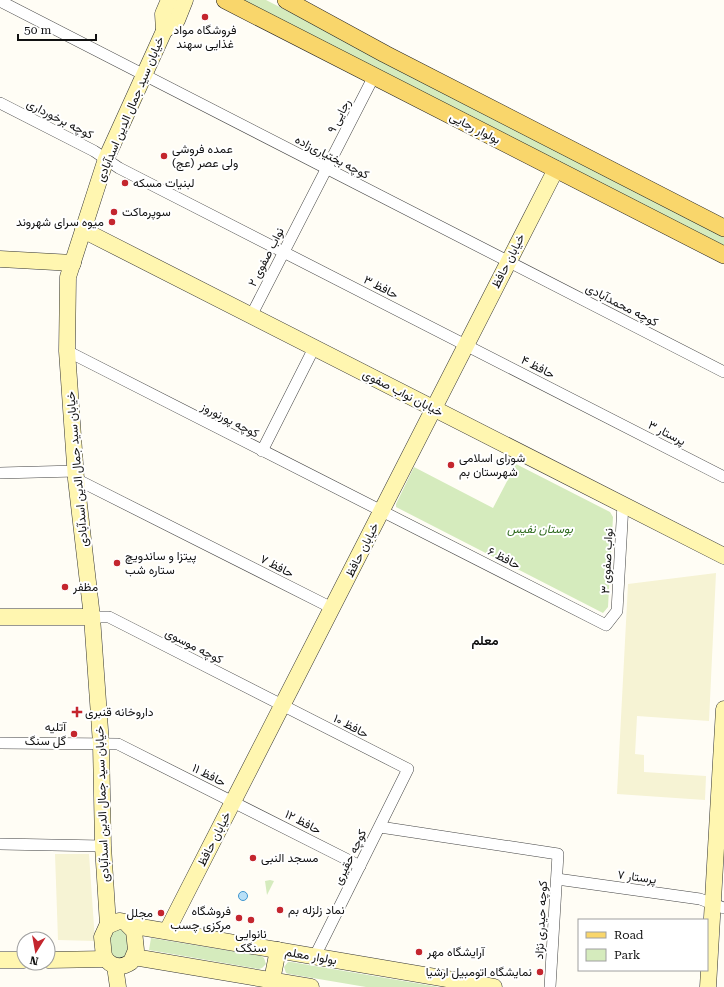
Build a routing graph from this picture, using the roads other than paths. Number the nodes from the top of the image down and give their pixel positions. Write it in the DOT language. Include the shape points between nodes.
graph roads {
  1 [pos="169,0"];
  2 [pos="185,0"];
  3 [pos="225,0"];
  4 [pos="286,0"];
  5 [pos="0,1"];
  6 [pos="164,31"];
  7 [pos="144,76"];
  8 [pos="374,76"];
  9 [pos="0,103"];
  10 [pos="106,159"];
  11 [pos="326,169"];
  12 [pos="556,169"];
  13 [pos="666,198"];
  14 [pos="305,210"];
  15 [pos="654,220"];
  16 [pos="724,228"];
  17 [pos="83,230"];
  18 [pos="284,252"];
  19 [pos="724,255"];
  20 [pos="0,259"];
  21 [pos="508,262"];
  22 [pos="73,263"];
  23 [pos="251,316"];
  24 [pos="466,345"];
  25 [pos="314,348"];
  26 [pos="67,351"];
  27 [pos="724,372"];
  28 [pos="434,408"];
  29 [pos="598,413"];
  30 [pos="262,451"];
  31 [pos="0,473"];
  32 [pos="76,475"];
  33 [pos="724,477"];
  34 [pos="623,504"];
  35 [pos="382,511"];
  36 [pos="724,556"];
  37 [pos="332,608"];
  38 [pos="0,617"];
  39 [pos="92,617"];
  40 [pos="612,618"];
  41 [pos="282,706"];
  42 [pos="724,710"];
  43 [pos="0,743"];
  44 [pos="101,744"];
  45 [pos="408,769"];
  46 [pos="233,802"];
  47 [pos="721,807"];
  48 [pos="380,827"];
  49 [pos="0,844"];
  50 [pos="103,846"];
  51 [pos="360,866"];
  52 [pos="557,879"];
  53 [pos="718,906"];
  54 [pos="129,924"];
  55 [pos="108,925"];
  56 [pos="167,931"];
  57 [pos="278,950"];
  58 [pos="315,956"];
  59 [pos="134,957"];
  60 [pos="0,960"];
  61 [pos="16,960"];
  62 [pos="56,960"];
  63 [pos="110,963"];
  64 [pos="274,984"];
  65 [pos="118,987"];
  66 [pos="311,987"];
  67 [pos="494,987"];
  68 [pos="550,987"];
  69 [pos="708,987"];
  1 -- 6 [label="street, خیابان سید جمال الدین اسدآبادی" via="163,14"];
  2 -- 6 [label="street, خیابان سید جمال الدین اسدآبادی" via="177,20"];
  3 -- 8 [label="main road, بولوار رجایی"];
  4 -- 13 [label="main road, بولوار رجایی" via="385,54"];
  5 -- 7 [label="street, کوچه بختیاری‌زاده"];
  6 -- 7 [label="street, خیابان سید جمال الدین اسدآبادی"];
  7 -- 10 [label="street, خیابان سید جمال الدین اسدآبادی"];
  7 -- 11 [label="street, کوچه بختیاری‌زاده"];
  8 -- 11 [label="street, رجایی ۹"];
  8 -- 12 [label="main road, بولوار رجایی"];
  9 -- 10 [label="street, کوچه برخورداری"];
  10 -- 17 [label="street, خیابان سید جمال الدین اسدآبادی"];
  10 -- 18 [label="street, کوچه برخورداری"];
  11 -- 14 [label="street, رجایی ۹"];
  11 -- 21 [label="street, کوچه بختیاری‌زاده"];
  12 -- 15 [label="main road, بولوار رجایی"];
  12 -- 21 [label="street, خیابان حافظ"];
  13 -- 15 [label="main road"];
  13 -- 16 [label="main road, بولوار رجایی"];
  14 -- 18 [label="street, نواب صفوی ۲"];
  15 -- 19 [label="main road, بولوار رجایی"];
  17 -- 22 [label="street, خیابان سید جمال الدین اسدآبادی"];
  17 -- 23 [label="street, خیابان نواب صفوی"];
  18 -- 23 [label="street, نواب صفوی ۲"];
  18 -- 24 [label="street, حافظ ۳"];
  20 -- 22 [label="street"];
  21 -- 24 [label="street, خیابان حافظ"];
  21 -- 27 [label="street, کوچه محمدآبادی"];
  22 -- 26 [label="street, خیابان سید جمال الدین اسدآبادی" via="68,277"];
  23 -- 25 [label="street, خیابان نواب صفوی"];
  24 -- 28 [label="street, خیابان حافظ"];
  24 -- 29 [label="street, حافظ ۴"];
  25 -- 28 [label="street, خیابان نواب صفوی"];
  25 -- 30 [label="street"];
  26 -- 30 [label="street, کوچه پورنوروز"];
  26 -- 32 [label="street, خیابان سید جمال الدین اسدآبادی"];
  28 -- 34 [label="street, خیابان نواب صفوی"];
  28 -- 35 [label="street, خیابان حافظ"];
  29 -- 33 [label="street, پرستار ۳"];
  30 -- 35 [label="street, کوچه پورنوروز"];
  31 -- 32 [label="street"];
  32 -- 37 [label="street, حافظ ۷"];
  32 -- 39 [label="street, خیابان سید جمال الدین اسدآبادی"];
  34 -- 36 [label="street, خیابان نواب صفوی"];
  34 -- 40 [label="street, نواب صفوی ۳" via="617,611"];
  35 -- 37 [label="street, خیابان حافظ"];
  35 -- 40 [label="street, حافظ ۶" via="606,625"];
  37 -- 41 [label="street, خیابان حافظ"];
  38 -- 39 [label="street"];
  39 -- 41 [label="street, کوچه موسوی" via="109,617"];
  39 -- 44 [label="street, خیابان سید جمال الدین اسدآبادی"];
  41 -- 45 [label="street, حافظ ۱۰"];
  41 -- 46 [label="street, خیابان حافظ"];
  42 -- 47 [label="street"];
  43 -- 44 [label="street, حافظ ۱۱"];
  44 -- 46 [label="street, حافظ ۱۱" via="118,744"];
  44 -- 50 [label="street, خیابان سید جمال الدین اسدآبادی"];
  45 -- 48 [label="street, کوچه حقیری"];
  46 -- 51 [label="street, حافظ ۱۲"];
  46 -- 56 [label="street, خیابان حافظ"];
  47 -- 53 [label="street"];
  48 -- 51 [label="street, کوچه حقیری"];
  48 -- 52 [label="street, کوچه حیدری نژاد" via="558,854"];
  49 -- 50 [label="street"];
  50 -- 55 [label="street, خیابان سید جمال الدین اسدآبادی"];
  51 -- 58 [label="street, کوچه حقیری"];
  52 -- 53 [label="street, پرستار ۷" via="700,899"];
  52 -- 68 [label="street, کوچه حیدری نژاد"];
  53 -- 69 [label="street"];
  54 -- 55 [label="street" via="119,921"];
  54 -- 56 [label="street, بولوار معلم"];
  54 -- 59 [label="street" via="136,937"];
  55 -- 63 [label="street" via="103,932 102,951"];
  56 -- 57 [label="street, بولوار معلم"];
  57 -- 58 [label="street, بولوار معلم"];
  57 -- 64 [label="street"];
  58 -- 67 [label="street, بولوار معلم"];
  59 -- 63 [label="street" via="126,965"];
  59 -- 64 [label="street"];
  60 -- 61 [label="street"];
  62 -- 63 [label="street"];
  63 -- 65 [label="street"];
  64 -- 66 [label="street"];
}
